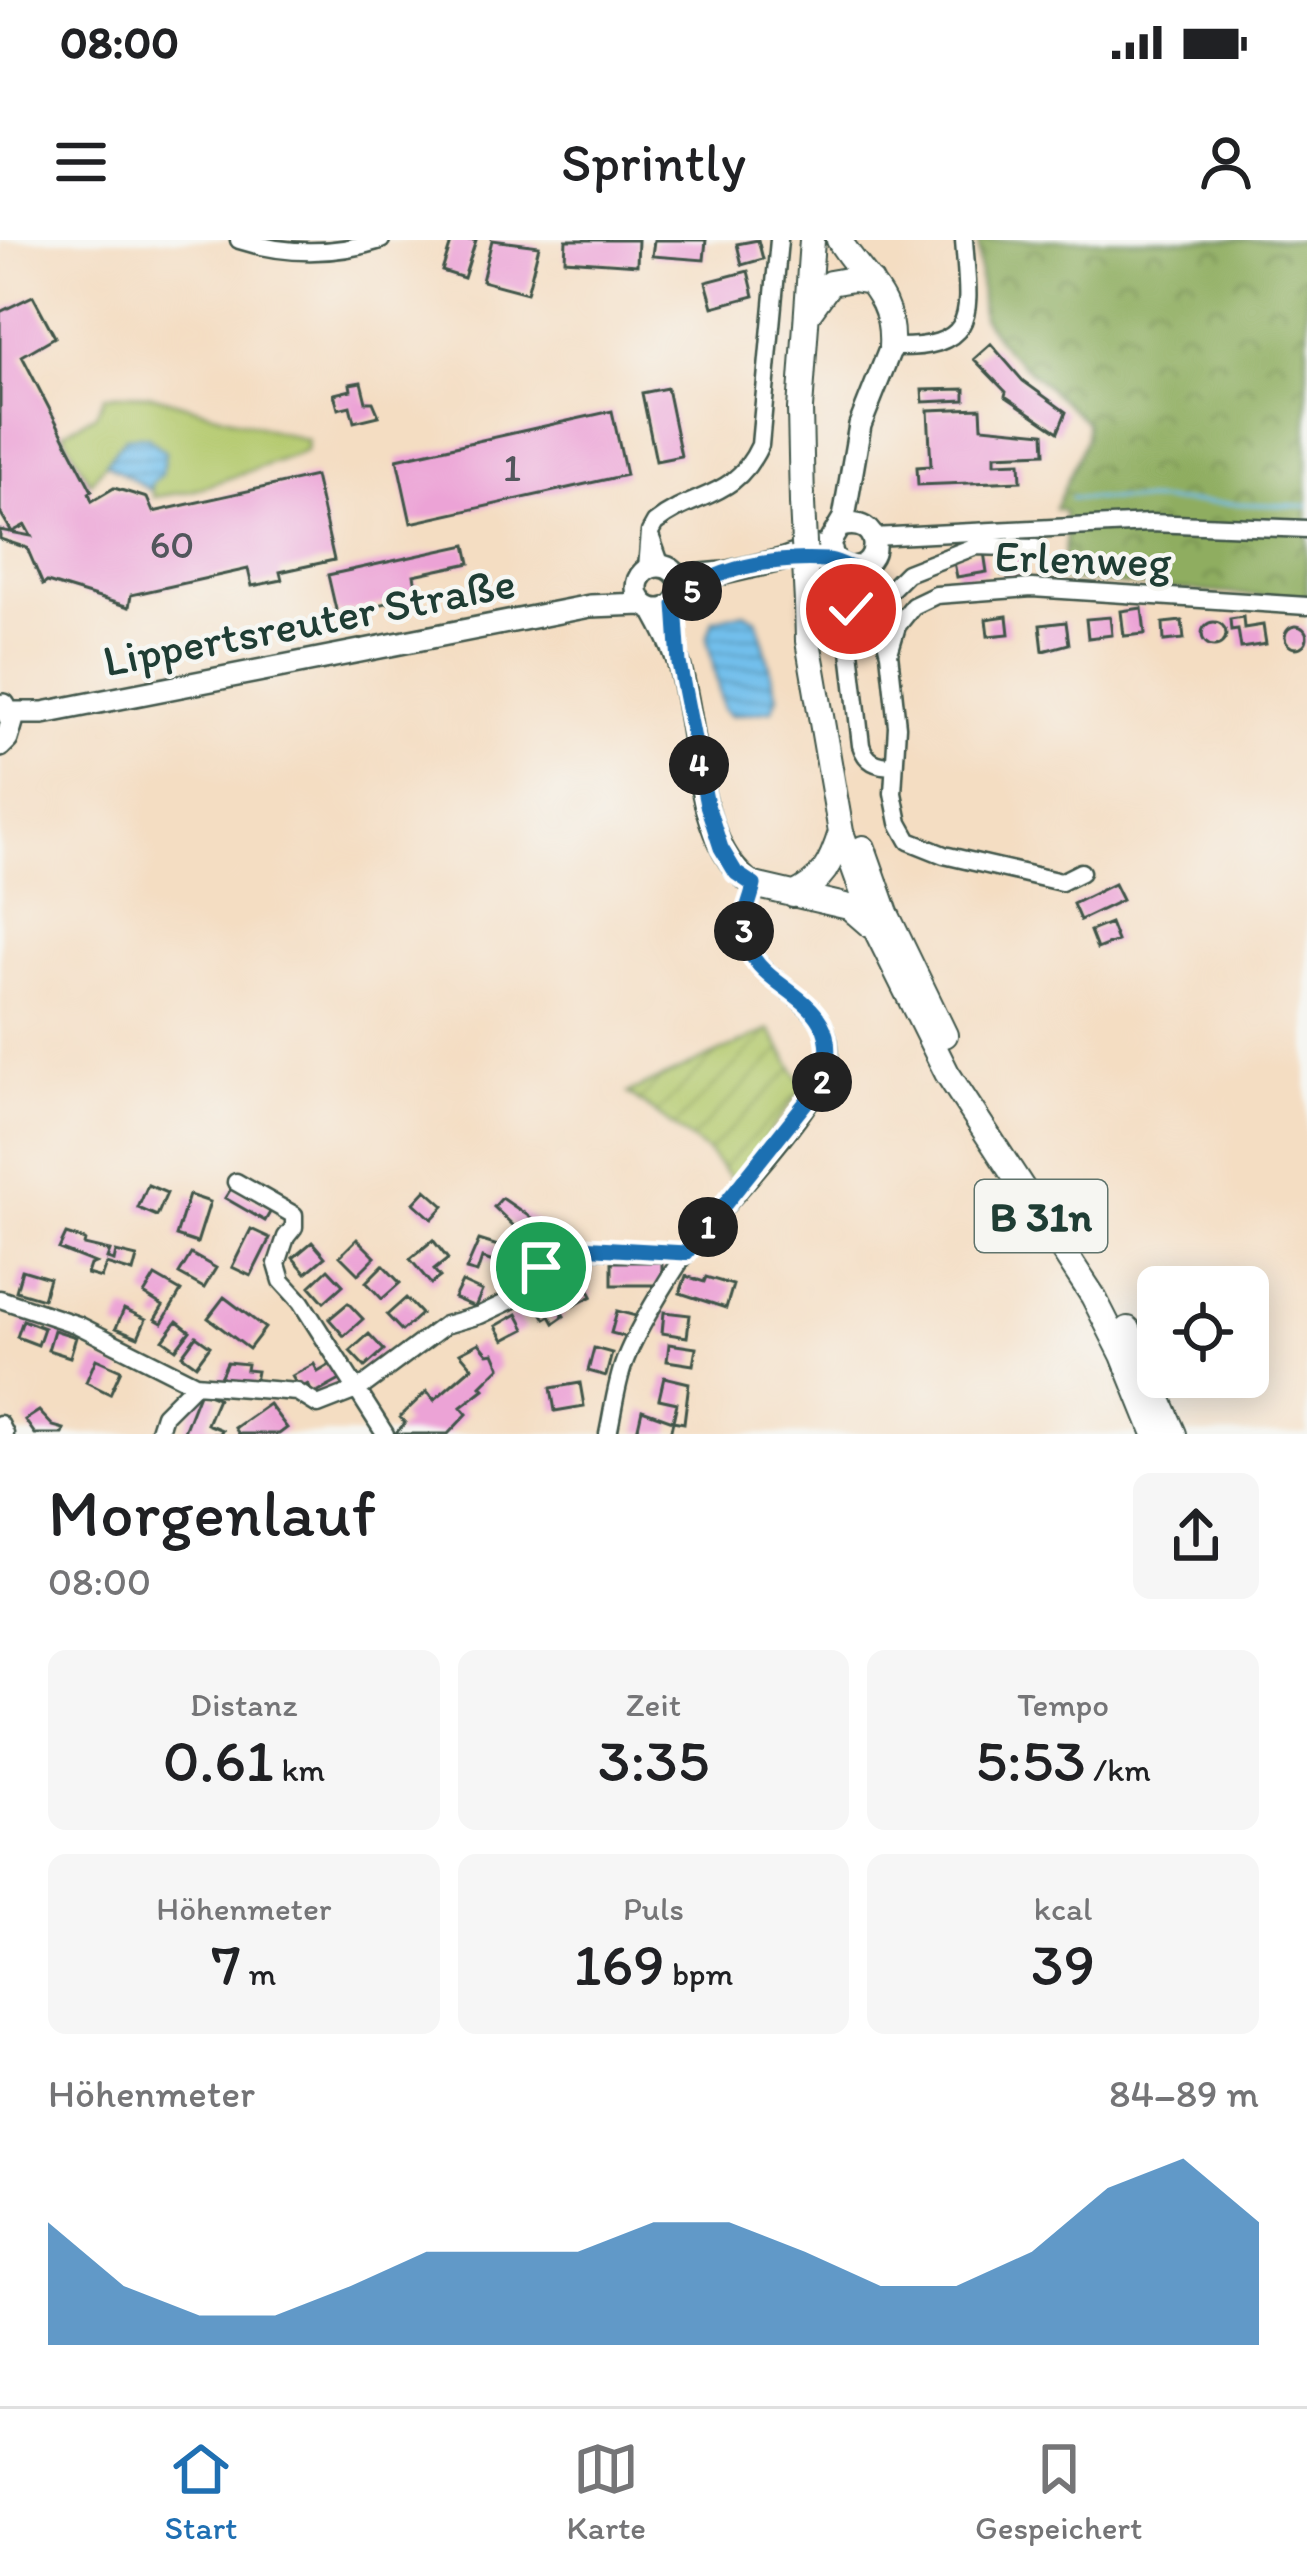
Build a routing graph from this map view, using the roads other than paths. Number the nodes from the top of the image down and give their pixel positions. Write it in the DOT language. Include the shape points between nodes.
graph roads {
  1 [pos="239,240"];
  2 [pos="381,240"];
  3 [pos="779,240"];
  4 [pos="812,240"];
  5 [pos="839,240"];
  6 [pos="964,240"];
  7 [pos="871,282"];
  8 [pos="806,316"];
  9 [pos="891,347"];
  10 [pos="1307,529"];
  11 [pos="852,544"];
  12 [pos="1036,548"];
  13 [pos="660,589"];
  14 [pos="1307,607"];
  15 [pos="889,653"];
  16 [pos="5,723"];
  17 [pos="827,749"];
  18 [pos="894,766"];
  19 [pos="841,832"];
  20 [pos="1081,872"];
  21 [pos="754,885"];
  22 [pos="793,895"];
  23 [pos="877,932"];
  24 [pos="236,1182"];
  25 [pos="686,1253"];
  26 [pos="0,1299"];
  27 [pos="195,1384"];
  28 [pos="359,1389"];
  29 [pos="0,1424"];
  30 [pos="5,1434"];
  31 [pos="158,1434"];
  32 [pos="385,1434"];
  33 [pos="608,1434"];
  34 [pos="1155,1434"];
  35 [pos="1174,1434"];
  1 -- 2 [label="street" via="316,252"];
  3 -- 13 [label="street" via="760,446 737,481 652,527"];
  4 -- 8 [label="highway"];
  5 -- 7 [label="highway"];
  6 -- 9 [label="street" via="965,325 946,341"];
  7 -- 8 [label="highway" via="830,284"];
  7 -- 9 [label="highway" via="885,300"];
  8 -- 17 [label="highway, bridge" via="800,409 808,641"];
  9 -- 11 [label="main road" via="860,424"];
  10 -- 11 [label="street, Lippertsreuter Straße" via="1150,523"];
  11 -- 13 [label="main road, Lippertsreuter Straße"];
  11 -- 18 [label="street" via="849,642 861,745 873,763"];
  12 -- 15 [label="street, Erlenweg" via="976,546 907,573 884,596 879,614"];
  13 -- 16 [label="main road, Lippertsreuter Straße"];
  13 -- 21 [label="main road" via="715,831 736,873"];
  14 -- 15 [label="street, Erlenweg" via="1074,590 962,591 913,606"];
  15 -- 18 [label="street, Erlenweg"];
  17 -- 19 [label="highway, B 31n"];
  17 -- 35 [label="highway, B 31n" via="886,914 965,1074 1118,1308"];
  18 -- 20 [label="street, Erlenweg" via="899,824 910,841 1041,879 1061,882"];
  19 -- 22 [label="highway" via="829,869"];
  19 -- 23 [label="highway, B 31n"];
  21 -- 22 [label="highway"];
  21 -- 25 [label="street" via="744,933 751,952 820,1019 829,1060 802,1109"];
  22 -- 23 [label="highway" via="849,907"];
  23 -- 34 [label="highway, B 31n" via="947,1073 1093,1296"];
  24 -- 28 [label="street" via="294,1215 277,1264 282,1281"];
  25 -- 28 [label="street" via="579,1247 541,1267 518,1297 445,1324"];
  25 -- 33 [label="street" via="624,1361"];
  26 -- 27 [label="street" via="78,1325"];
  27 -- 28 [label="street" via="297,1392 318,1405"];
  27 -- 31 [label="street" via="164,1415"];
  28 -- 32 [label="street"];
  29 -- 30 [label="street"];
}
